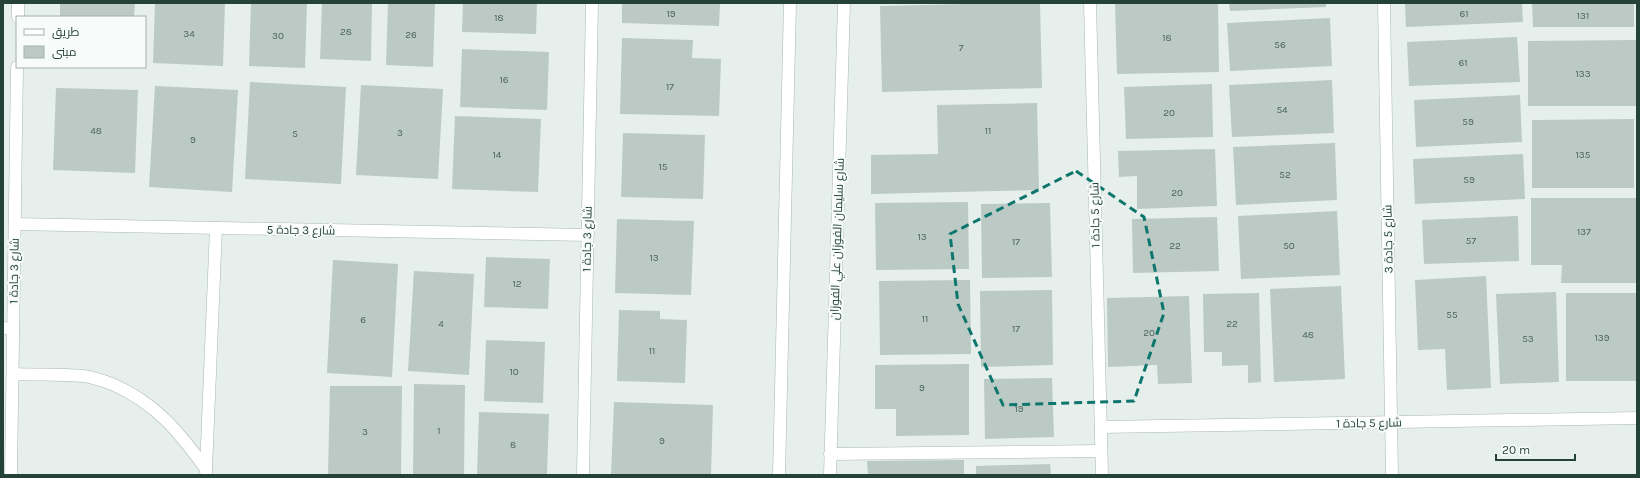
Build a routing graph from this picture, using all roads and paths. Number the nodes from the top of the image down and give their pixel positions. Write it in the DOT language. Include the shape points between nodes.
graph roads {
  1 [pos="18,3"];
  2 [pos="592,3"];
  3 [pos="790,3"];
  4 [pos="844,3"];
  5 [pos="1090,3"];
  6 [pos="1384,3"];
  7 [pos="18,16"];
  8 [pos="17,68"];
  9 [pos="15,224"];
  10 [pos="216,228"];
  11 [pos="588,235"];
  12 [pos="8,329"];
  13 [pos="13,374"];
  14 [pos="1637,418"];
  15 [pos="1391,422"];
  16 [pos="1101,426"];
  17 [pos="1101,451"];
  18 [pos="830,454"];
  19 [pos="206,472"];
  20 [pos="11,475"];
  21 [pos="583,475"];
  22 [pos="779,475"];
  23 [pos="830,475"];
  24 [pos="1102,475"];
  25 [pos="1392,475"];
  1 -- 7 [label="street"];
  2 -- 11 [label="street, شارع 3 جادة 1"];
  3 -- 22 [label="street"];
  4 -- 18 [label="street, شارع سليمان الفوزان علي الفوزان"];
  5 -- 16 [label="street, شارع 5 جادة 1"];
  6 -- 15 [label="street, شارع 5 جادة 3"];
  8 -- 9 [label="street, شارع 3 جادة 1"];
  9 -- 10 [label="street, شارع 3 جادة 5"];
  9 -- 12 [label="street, شارع 3 جادة 1"];
  10 -- 11 [label="street, شارع 3 جادة 5"];
  10 -- 19 [label="street"];
  11 -- 21 [label="street, شارع 3 جادة 1"];
  12 -- 13 [label="street, شارع 3 جادة 1"];
  13 -- 19 [label="street" via="84,376 131,392 156,410 183,438"];
  13 -- 20 [label="street, شارع 3 جادة 1"];
  14 -- 15 [label="street, شارع 5 جادة 1"];
  15 -- 16 [label="street, شارع 5 جادة 1"];
  15 -- 25 [label="street, شارع 5 جادة 3"];
  16 -- 17 [label="street, شارع 5 جادة 1"];
  17 -- 18 [label="street"];
  17 -- 24 [label="street, شارع 5 جادة 1"];
  18 -- 23 [label="street, شارع سليمان الفوزان علي الفوزان"];
}
